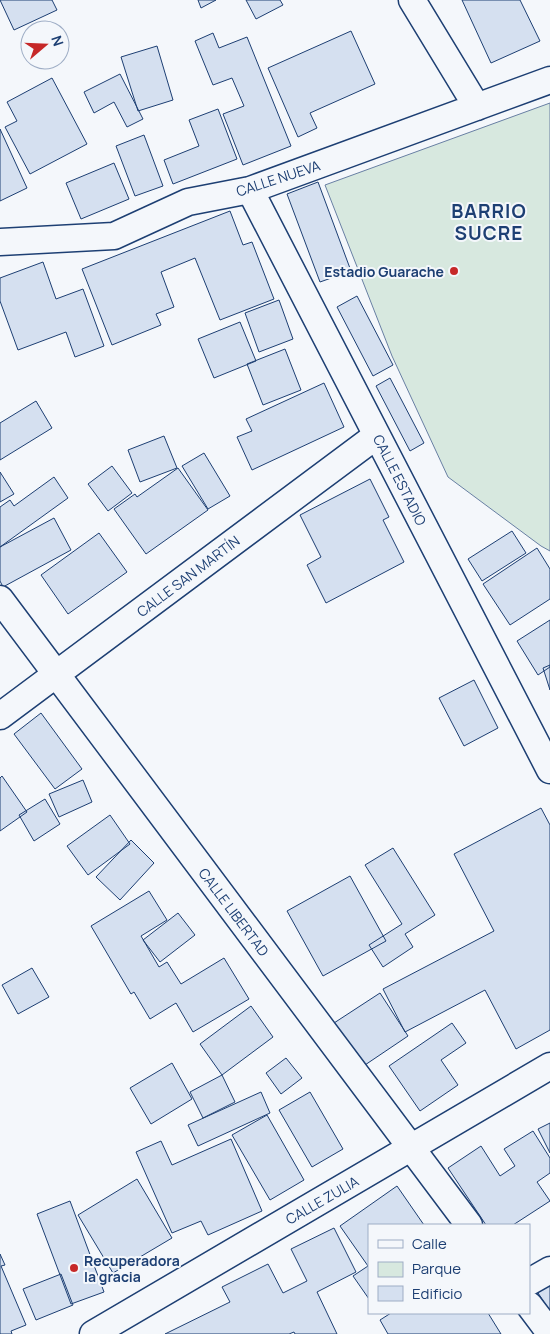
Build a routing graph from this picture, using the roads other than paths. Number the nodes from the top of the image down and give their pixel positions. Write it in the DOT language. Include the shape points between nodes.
graph roads {
  1 [pos="412,0"];
  2 [pos="550,80"];
  3 [pos="477,107"];
  4 [pos="250,190"];
  5 [pos="0,242"];
  6 [pos="376,436"];
  7 [pos="0,599"];
  8 [pos="56,674"];
  9 [pos="0,716"];
  10 [pos="550,770"];
  11 [pos="550,1066"];
  12 [pos="411,1148"];
  13 [pos="468,1224"];
  14 [pos="550,1270"];
  15 [pos="530,1281"];
  16 [pos="530,1306"];
  17 [pos="550,1333"];
  18 [pos="93,1334"];
  1 -- 3 [label="street"];
  2 -- 3 [label="street, CALLE NUEVA"];
  3 -- 4 [label="street, CALLE NUEVA"];
  4 -- 5 [label="street, CALLE NUEVA" via="188,202 114,236"];
  4 -- 6 [label="street, CALLE ESTADIO"];
  6 -- 8 [label="street, CALLE SAN MARTÍN"];
  6 -- 10 [label="street, CALLE ESTADIO"];
  7 -- 8 [label="street, CALLE LIBERTAD"];
  8 -- 9 [label="street, CALLE SAN MARTÍN"];
  8 -- 12 [label="street, CALLE LIBERTAD"];
  11 -- 12 [label="street, CALLE ZULIA"];
  12 -- 13 [label="street, CALLE LIBERTAD"];
  12 -- 18 [label="street, CALLE ZULIA"];
  14 -- 15 [label="street"];
  16 -- 17 [label="street"];
}
